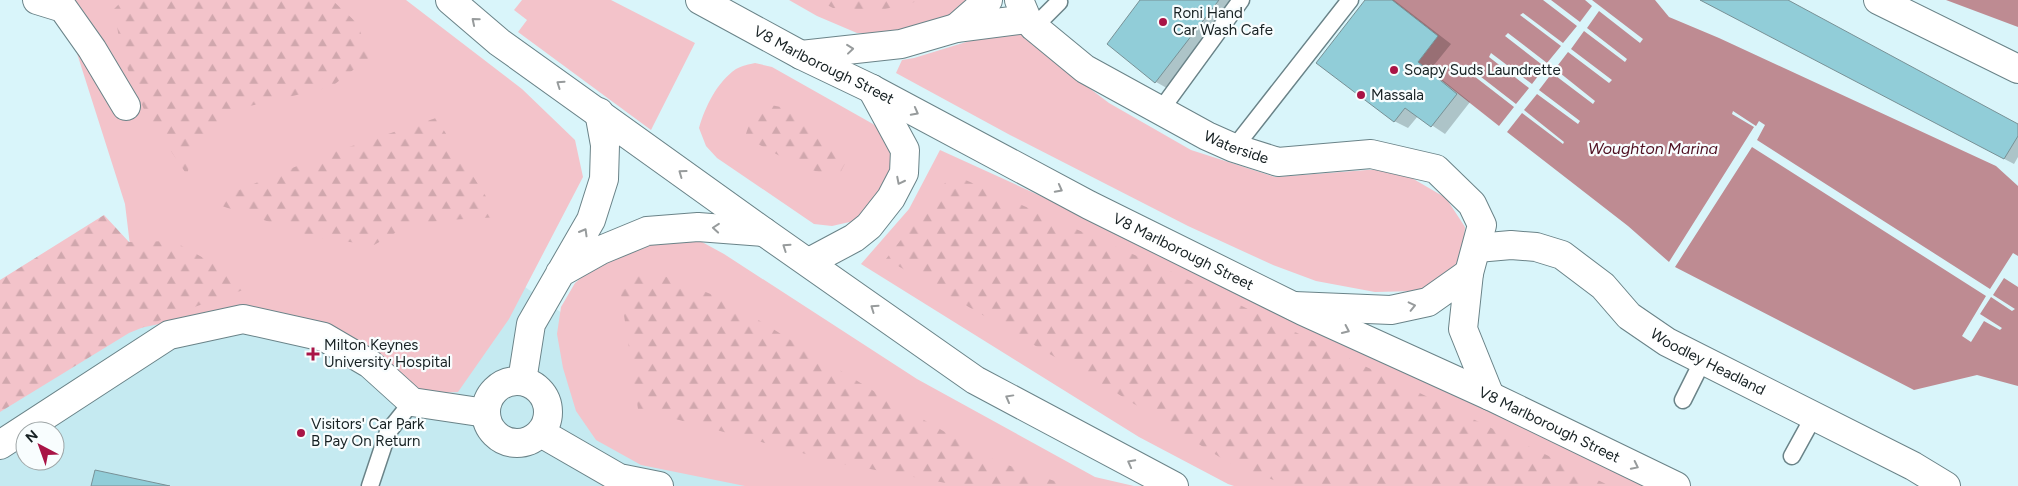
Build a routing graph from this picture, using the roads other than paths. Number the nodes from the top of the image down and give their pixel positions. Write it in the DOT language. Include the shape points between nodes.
graph roads {
  1 [pos="37,0"];
  2 [pos="450,0"];
  3 [pos="700,0"];
  4 [pos="988,0"];
  5 [pos="1058,0"];
  6 [pos="1241,0"];
  7 [pos="1350,0"];
  8 [pos="1878,0"];
  9 [pos="69,4"];
  10 [pos="1027,15"];
  11 [pos="956,28"];
  12 [pos="801,54"];
  13 [pos="2018,69"];
  14 [pos="872,89"];
  15 [pos="126,106"];
  16 [pos="1160,111"];
  17 [pos="600,112"];
  18 [pos="1234,148"];
  19 [pos="764,232"];
  20 [pos="1477,248"];
  21 [pos="809,262"];
  22 [pos="1468,273"];
  23 [pos="559,274"];
  24 [pos="1294,306"];
  25 [pos="1703,360"];
  26 [pos="522,381"];
  27 [pos="1490,396"];
  28 [pos="1683,400"];
  29 [pos="412,402"];
  30 [pos="486,413"];
  31 [pos="1814,416"];
  32 [pos="541,433"];
  33 [pos="0,444"];
  34 [pos="1792,456"];
  35 [pos="618,482"];
  36 [pos="370,486"];
  37 [pos="658,486"];
  38 [pos="1174,486"];
  39 [pos="1676,486"];
  40 [pos="1946,486"];
  1 -- 9 [label="street"];
  17 -- 2 [label="street, one-way" via="499,42"];
  3 -- 12 [label="street, V8 Marlborough Street"];
  4 -- 11 [label="street"];
  5 -- 10 [label="lane"];
  6 -- 16 [label="lane"];
  7 -- 18 [label="lane"];
  8 -- 13 [label="street"];
  9 -- 15 [label="street"];
  10 -- 11 [label="street"];
  10 -- 16 [label="street, Waterside" via="1085,69"];
  12 -- 11 [label="street, one-way" via="902,44"];
  12 -- 14 [label="street, V8 Marlborough Street"];
  14 -- 21 [label="street, one-way" via="905,150 904,173 891,198 869,226 854,238"];
  14 -- 24 [label="street, V8 Marlborough Street, one-way" via="1089,205"];
  16 -- 18 [label="street, Waterside"];
  19 -- 17 [label="street, one-way"];
  23 -- 17 [label="street, one-way" via="591,220 604,179 606,145"];
  18 -- 20 [label="street, Waterside" via="1278,162 1371,154 1436,169 1472,204 1482,225"];
  21 -- 19 [label="street, one-way"];
  19 -- 23 [label="street, one-way" via="698,227 647,231 601,250"];
  20 -- 22 [label="street, Waterside"];
  20 -- 25 [label="street, Woodley Headland" via="1536,247 1562,255 1603,286 1629,316 1667,342"];
  38 -- 21 [label="street, one-way" via="976,380"];
  24 -- 22 [label="street, one-way" via="1391,310 1428,302"];
  22 -- 27 [label="street, Waterside" via="1462,329"];
  23 -- 26 [label="street" via="531,324"];
  24 -- 27 [label="street, V8 Marlborough Street, one-way"];
  25 -- 28 [label="lane"];
  25 -- 31 [label="street, Woodley Headland"];
  26 -- 30 [label="street" via="511,381 493,392 487,402"];
  26 -- 32 [label="street" via="539,389 545,397 549,415"];
  27 -- 39 [label="street, V8 Marlborough Street, one-way"];
  29 -- 30 [label="street"];
  29 -- 33 [label="street" via="370,364 324,337 243,319 170,335"];
  29 -- 36 [label="lane" via="388,432"];
  30 -- 32 [label="street" via="493,432 512,443 532,440"];
  31 -- 34 [label="lane"];
  31 -- 40 [label="street, Woodley Headland"];
  32 -- 35 [label="street"];
  35 -- 37 [label="street"];
}
